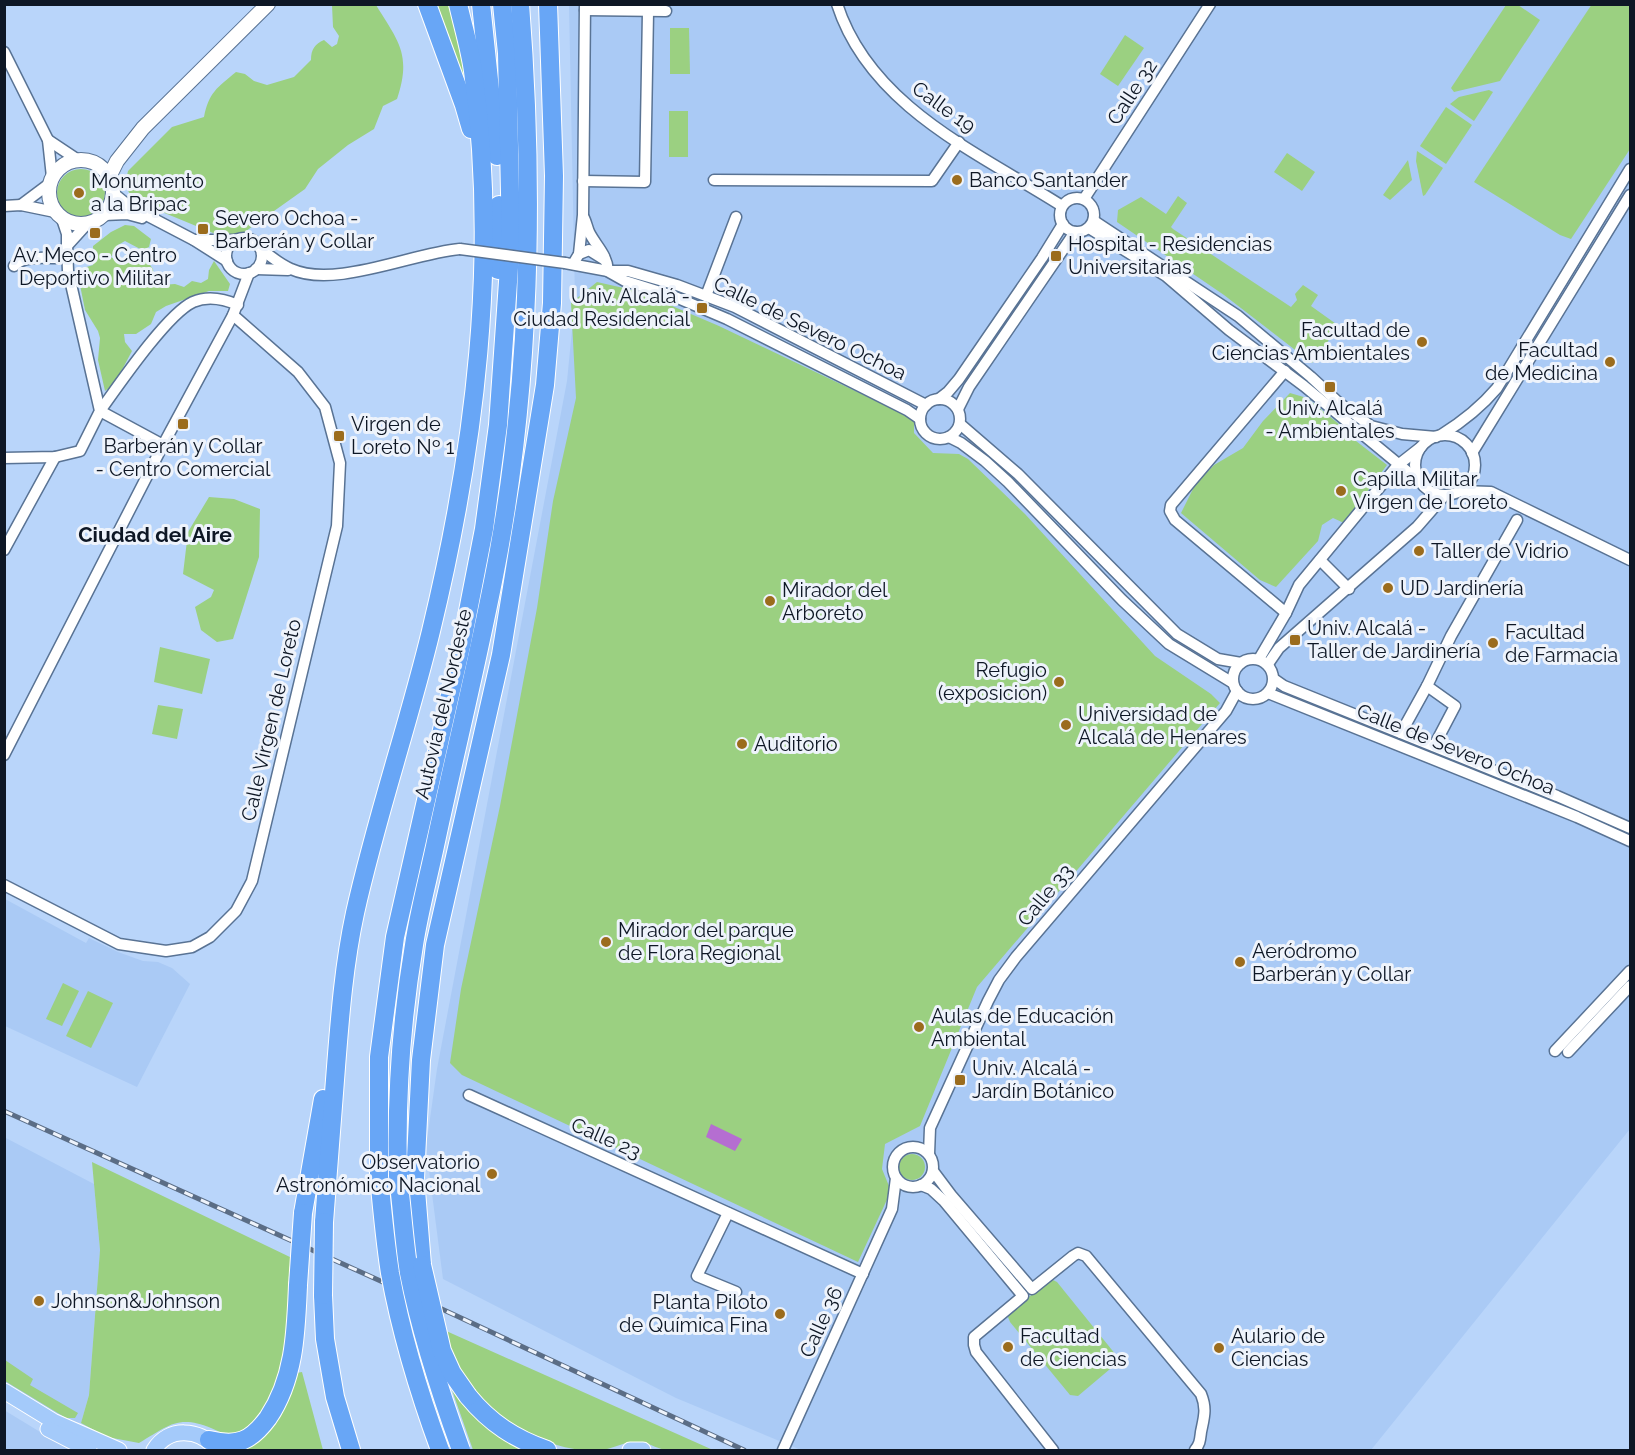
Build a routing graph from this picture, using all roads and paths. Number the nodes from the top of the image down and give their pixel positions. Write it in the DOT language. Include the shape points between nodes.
graph roads {
  1 [pos="268,4"];
  2 [pos="427,4"];
  3 [pos="458,4"];
  4 [pos="481,4"];
  5 [pos="502,4"];
  6 [pos="520,4"];
  7 [pos="531,4"];
  8 [pos="548,4"];
  9 [pos="837,4"];
  10 [pos="1210,4"];
  11 [pos="585,7"];
  12 [pos="666,11"];
  13 [pos="648,12"];
  14 [pos="4,52"];
  15 [pos="48,140"];
  16 [pos="131,141"];
  17 [pos="959,142"];
  18 [pos="85,161"];
  19 [pos="1630,169"];
  20 [pos="109,177"];
  21 [pos="51,180"];
  22 [pos="714,180"];
  23 [pos="583,181"];
  24 [pos="113,193"];
  25 [pos="1630,195"];
  26 [pos="1084,199"];
  27 [pos="21,205"];
  28 [pos="4,206"];
  29 [pos="1062,206"];
  30 [pos="484,211"];
  31 [pos="59,215"];
  32 [pos="104,215"];
  33 [pos="583,215"];
  34 [pos="736,217"];
  35 [pos="87,224"];
  36 [pos="159,224"];
  37 [pos="1062,224"];
  38 [pos="1091,225"];
  39 [pos="1075,232"];
  40 [pos="194,240"];
  41 [pos="235,240"];
  42 [pos="528,241"];
  43 [pos="68,246"];
  44 [pos="260,248"];
  45 [pos="579,254"];
  46 [pos="1578,255"];
  47 [pos="66,258"];
  48 [pos="227,261"];
  49 [pos="569,263"];
  50 [pos="14,266"];
  51 [pos="608,266"];
  52 [pos="1586,266"];
  53 [pos="1570,268"];
  54 [pos="291,270"];
  55 [pos="253,271"];
  56 [pos="236,272"];
  57 [pos="706,296"];
  58 [pos="237,304"];
  59 [pos="1285,371"];
  60 [pos="939,399"];
  61 [pos="926,405"];
  62 [pos="958,409"];
  63 [pos="100,411"];
  64 [pos="920,419"];
  65 [pos="960,424"];
  66 [pos="498,425"];
  67 [pos="1438,436"];
  68 [pos="949,437"];
  69 [pos="163,445"];
  70 [pos="1421,447"];
  71 [pos="1472,453"];
  72 [pos="55,457"];
  73 [pos="4,458"];
  74 [pos="1398,465"];
  75 [pos="1475,470"];
  76 [pos="1419,481"];
  77 [pos="1461,491"];
  78 [pos="1491,492"];
  79 [pos="1444,495"];
  80 [pos="1517,520"];
  81 [pos="4,550"];
  82 [pos="1320,560"];
  83 [pos="1630,560"];
  84 [pos="1348,589"];
  85 [pos="1286,614"];
  86 [pos="1263,662"];
  87 [pos="1241,663"];
  88 [pos="1274,679"];
  89 [pos="1427,686"];
  90 [pos="1235,687"];
  91 [pos="1268,693"];
  92 [pos="1249,699"];
  93 [pos="1226,711"];
  94 [pos="1401,733"];
  95 [pos="1434,746"];
  96 [pos="4,755"];
  97 [pos="1630,828"];
  98 [pos="1630,841"];
  99 [pos="4,885"];
  100 [pos="351,932"];
  101 [pos="414,943"];
  102 [pos="1630,970"];
  103 [pos="1630,986"];
  104 [pos="1555,1051"];
  105 [pos="1568,1052"];
  106 [pos="469,1095"];
  107 [pos="930,1128"];
  108 [pos="912,1146"];
  109 [pos="929,1154"];
  110 [pos="933,1170"];
  111 [pos="408,1177"];
  112 [pos="896,1178"];
  113 [pos="917,1186"];
  114 [pos="892,1209"];
  115 [pos="728,1213"];
  116 [pos="863,1274"];
  117 [pos="736,1292"];
  118 [pos="1028,1292"];
  119 [pos="4,1391"];
  120 [pos="4,1403"];
  121 [pos="214,1445"];
  122 [pos="152,1449"];
  123 [pos="89,1450"];
  124 [pos="120,1450"];
  125 [pos="351,1450"];
  126 [pos="440,1450"];
  127 [pos="461,1450"];
  128 [pos="547,1450"];
  129 [pos="630,1450"];
  130 [pos="643,1450"];
  131 [pos="783,1450"];
  132 [pos="1053,1450"];
  133 [pos="1195,1450"];
  1 -- 16 [label="street"];
  2 -- 30 [label="highway" via="464,105"];
  3 -- 30 [label="highway" via="472,67 482,149"];
  4 -- 66 [label="highway" via="497,140"];
  5 -- 66 [label="highway" via="507,53 511,239"];
  6 -- 42 [label="highway" via="526,80"];
  7 -- 42 [label="highway" via="537,211"];
  8 -- 111 [label="highway" via="554,177 552,303 545,385 501,655 435,945"];
  9 -- 17 [label="street, Calle 19" via="859,50 886,84 915,113"];
  10 -- 26 [label="street, Calle 32"];
  11 -- 13 [label="street"];
  11 -- 23 [label="street"];
  12 -- 13 [label="street"];
  13 -- 23 [label="street" via="645,182"];
  14 -- 15 [label="street"];
  15 -- 18 [label="street"];
  15 -- 21 [label="street"];
  16 -- 18 [label="street" via="109,155"];
  16 -- 20 [label="street"];
  17 -- 22 [label="street" via="932,181"];
  17 -- 29 [label="street, Calle 19"];
  18 -- 20 [label="street" via="102,168"];
  18 -- 21 [label="street" via="66,163"];
  19 -- 46 [label="street"];
  20 -- 24 [label="street"];
  21 -- 27 [label="street"];
  21 -- 31 [label="street" via="49,199"];
  23 -- 33 [label="street"];
  24 -- 32 [label="street"];
  24 -- 36 [label="street"];
  25 -- 52 [label="street"];
  26 -- 29 [label="street" via="1070,200"];
  26 -- 38 [label="street" via="1094,208"];
  27 -- 28 [label="street"];
  27 -- 31 [label="street"];
  29 -- 37 [label="street"];
  30 -- 100 [label="highway" via="480,332 465,466 431,631"];
  31 -- 35 [label="street" via="74,224"];
  31 -- 43 [label="street"];
  32 -- 35 [label="street"];
  32 -- 36 [label="street" via="127,214"];
  33 -- 45 [label="street"];
  33 -- 51 [label="street"];
  34 -- 57 [label="street"];
  35 -- 43 [label="street"];
  36 -- 40 [label="street"];
  37 -- 39 [label="street"];
  37 -- 60 [label="street" via="959,380"];
  38 -- 39 [label="street"];
  38 -- 59 [label="street" via="1166,276"];
  38 -- 67 [label="street" via="1238,316 1339,404 1371,426 1402,434"];
  39 -- 62 [label="street"];
  40 -- 41 [label="street"];
  40 -- 48 [label="street"];
  41 -- 44 [label="street" via="249,239"];
  41 -- 48 [label="street" via="228,248"];
  42 -- 101 [label="highway, Autovía del Nordeste" via="516,426 500,547"];
  43 -- 47 [label="street"];
  44 -- 54 [label="street, Calle de Severo Ochoa"];
  44 -- 55 [label="street" via="261,261"];
  45 -- 49 [label="street"];
  45 -- 51 [label="street, Calle de Severo Ochoa" via="589,250"];
  46 -- 52 [label="street"];
  46 -- 53 [label="street"];
  47 -- 50 [label="street" via="28,259"];
  47 -- 63 [label="street"];
  48 -- 56 [label="street"];
  49 -- 51 [label="street, Calle de Severo Ochoa"];
  49 -- 54 [label="street, Calle de Severo Ochoa, bridge" via="460,249 342,274"];
  51 -- 57 [label="street, Calle de Severo Ochoa"];
  51 -- 64 [label="street, Calle de Severo Ochoa" via="625,281 727,319"];
  52 -- 53 [label="street"];
  52 -- 71 [label="street"];
  53 -- 67 [label="street" via="1497,388 1468,417"];
  54 -- 55 [label="street, Calle de Severo Ochoa"];
  55 -- 56 [label="street"];
  55 -- 58 [label="street"];
  56 -- 58 [label="street"];
  57 -- 61 [label="street, Calle de Severo Ochoa" via="735,307"];
  58 -- 63 [label="street" via="208,299 179,311"];
  58 -- 69 [label="street"];
  58 -- 99 [label="street, Calle Virgen de Loreto" via="325,406 340,463 337,526 252,881 236,911 210,937 192,947 166,951 119,944"];
  59 -- 74 [label="street"];
  59 -- 85 [label="street" via="1171,505 1170,511 1175,520"];
  60 -- 61 [label="street"];
  60 -- 62 [label="street" via="950,401"];
  61 -- 64 [label="street"];
  62 -- 65 [label="street"];
  63 -- 69 [label="street"];
  63 -- 72 [label="street" via="80,451"];
  64 -- 68 [label="street" via="922,429 930,437"];
  65 -- 68 [label="street"];
  65 -- 87 [label="street" via="1018,474 1163,622 1218,659"];
  66 -- 126 [label="highway, bridge" via="484,529 462,642 395,937 379,1057 379,1176 390,1272 422,1401"];
  67 -- 70 [label="street"];
  67 -- 71 [label="street" via="1460,439"];
  68 -- 90 [label="street" via="1008,482 1169,645"];
  69 -- 96 [label="street"];
  70 -- 74 [label="street"];
  70 -- 76 [label="street" via="1415,464"];
  71 -- 75 [label="street"];
  72 -- 73 [label="street"];
  72 -- 81 [label="street"];
  74 -- 76 [label="street"];
  74 -- 82 [label="street"];
  75 -- 77 [label="street"];
  75 -- 78 [label="street"];
  76 -- 79 [label="street" via="1426,489"];
  77 -- 78 [label="street"];
  77 -- 79 [label="street"];
  78 -- 83 [label="street"];
  79 -- 84 [label="street" via="1417,527"];
  80 -- 89 [label="street"];
  82 -- 84 [label="street"];
  82 -- 85 [label="street" via="1299,585"];
  84 -- 86 [label="street"];
  85 -- 86 [label="street"];
  86 -- 87 [label="street" via="1253,658"];
  86 -- 88 [label="street"];
  87 -- 90 [label="street" via="1236,669"];
  88 -- 91 [label="street"];
  88 -- 94 [label="street, Calle de Severo Ochoa"];
  89 -- 94 [label="street"];
  89 -- 95 [label="street" via="1455,706"];
  90 -- 92 [label="street"];
  90 -- 93 [label="street, Calle 33"];
  91 -- 92 [label="street"];
  91 -- 98 [label="street, Calle de Severo Ochoa"];
  92 -- 93 [label="street, Calle 33"];
  93 -- 107 [label="street, Calle 33" via="999,980"];
  94 -- 95 [label="street, Calle de Severo Ochoa"];
  95 -- 97 [label="street, Calle de Severo Ochoa"];
  100 -- 121 [label="highway, bridge" via="339,974 325,1089 303,1213 294,1351 288,1377 277,1404 259,1430 239,1443"];
  100 -- 125 [label="highway, bridge" via="324,1222 323,1295 325,1339 335,1397"];
  101 -- 111 [label="highway" via="408,1059"];
  101 -- 111 [label="highway, Autovía del Nordeste" via="399,1060"];
  102 -- 104 [label="street"];
  103 -- 105 [label="street"];
  106 -- 115 [label="street, Calle 23"];
  107 -- 108 [label="street, Calle 33"];
  107 -- 109 [label="street, Calle 33"];
  108 -- 109 [label="street"];
  108 -- 112 [label="street" via="895,1156 892,1167"];
  109 -- 110 [label="street"];
  110 -- 113 [label="street"];
  110 -- 118 [label="street"];
  111 -- 127 [label="highway, bridge" via="409,1270 420,1325"];
  111 -- 128 [label="highway, bridge" via="422,1265 442,1351 452,1373 486,1416 507,1432"];
  112 -- 113 [label="street"];
  112 -- 114 [label="street, Calle 36"];
  113 -- 114 [label="street, Calle 36"];
  113 -- 118 [label="street" via="931,1188"];
  114 -- 116 [label="street, Calle 36"];
  115 -- 116 [label="street, Calle 23"];
  115 -- 117 [label="street" via="697,1276"];
  116 -- 131 [label="street, Calle 36"];
  118 -- 132 [label="street" via="974,1337 974,1345"];
  118 -- 133 [label="street" via="1073,1256 1086,1256 1201,1394 1206,1405 1205,1418"];
  119 -- 124 [label="main road" via="53,1421"];
  120 -- 123 [label="main road"];
  121 -- 122 [label="main road" via="199,1434 187,1432 175,1434"];
  129 -- 130 [label="main road"];
}
